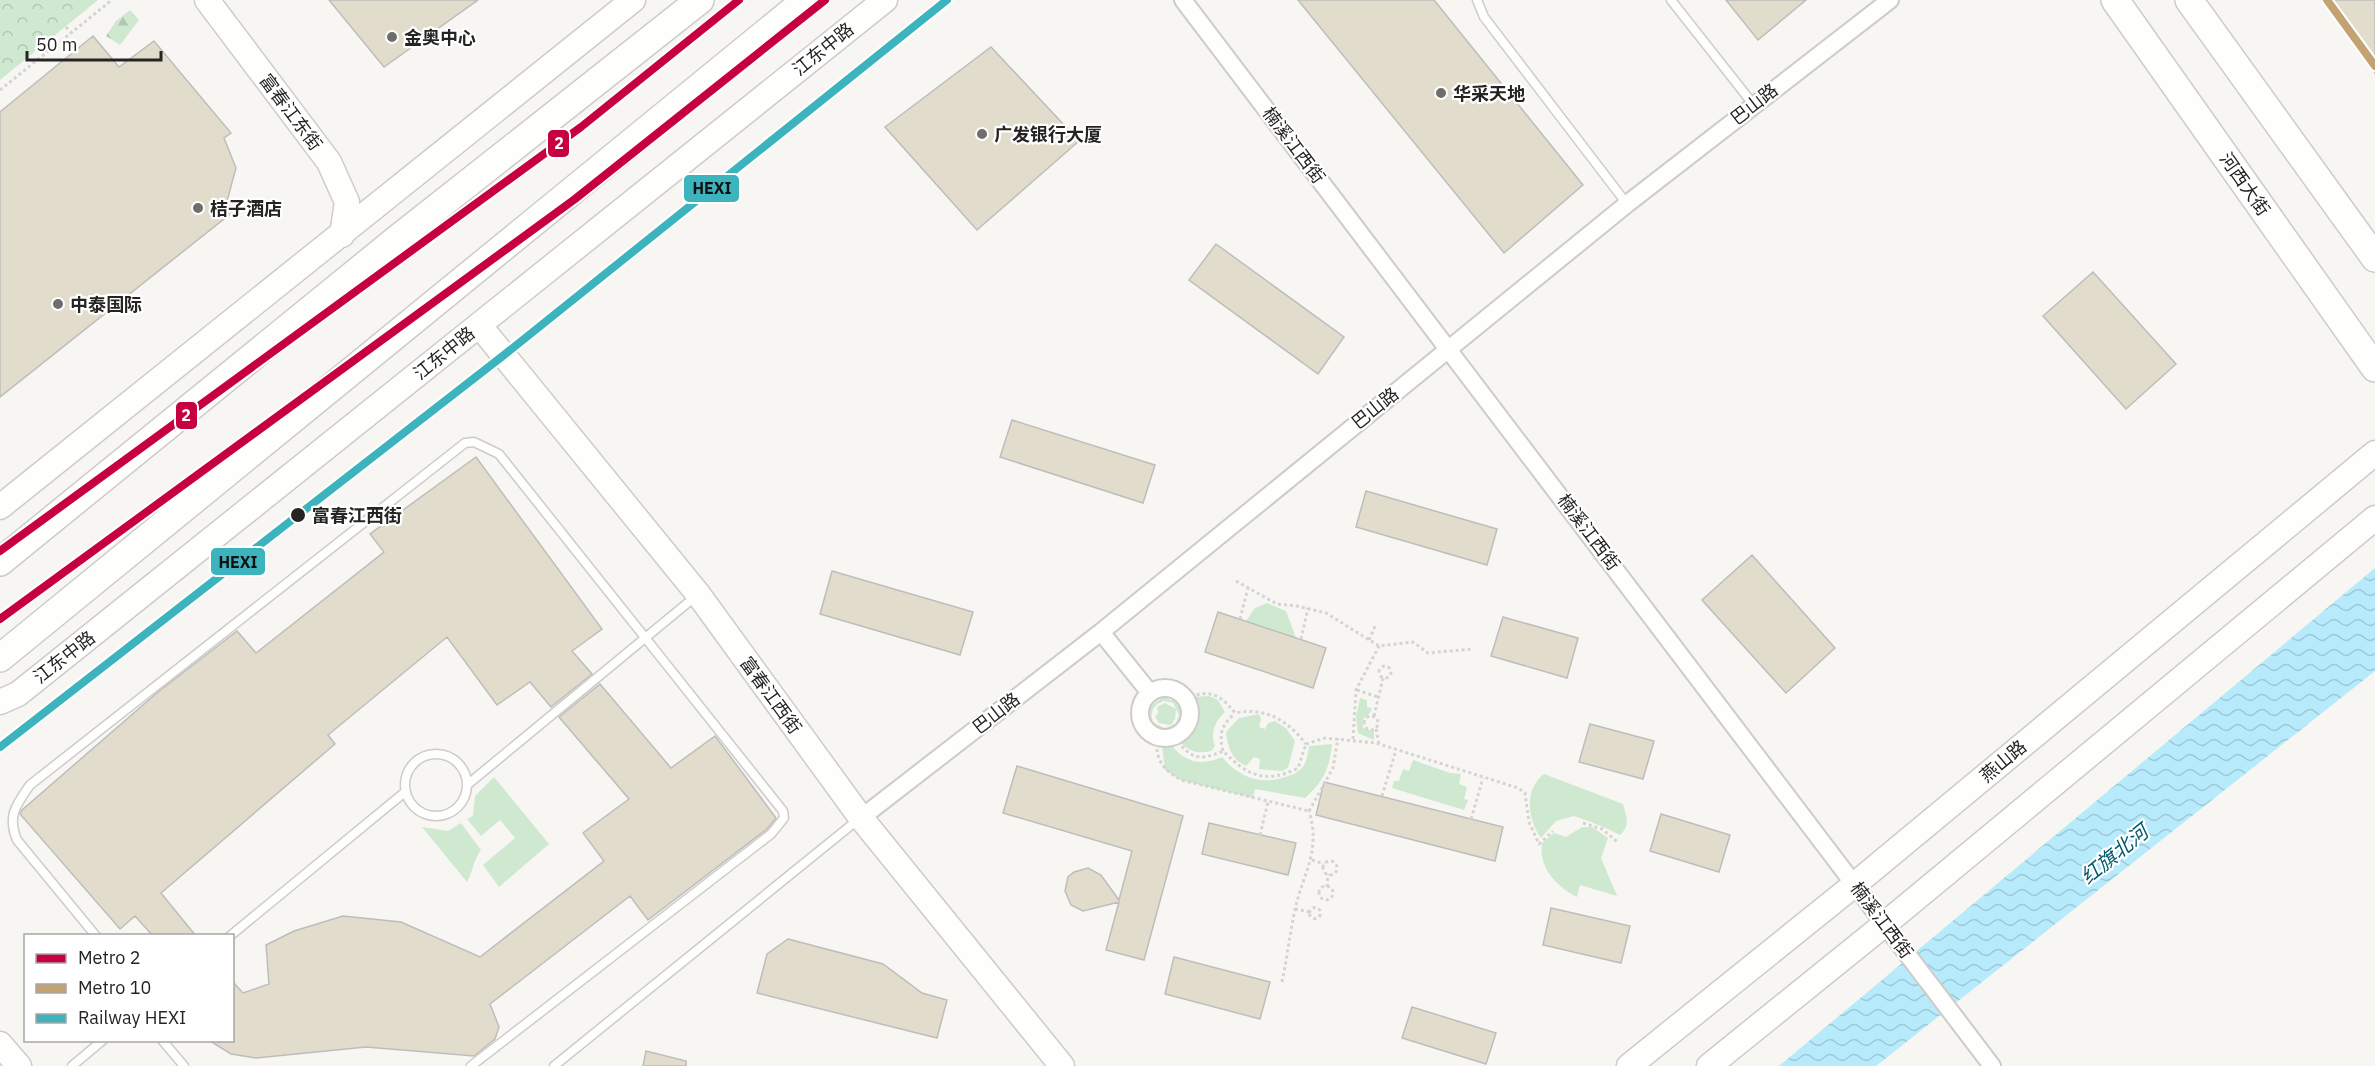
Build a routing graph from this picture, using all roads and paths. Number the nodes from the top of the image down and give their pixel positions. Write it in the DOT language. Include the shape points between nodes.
graph roads {
  1 [pos="112,0"];
  2 [pos="207,0"];
  3 [pos="633,0"];
  4 [pos="700,0"];
  5 [pos="806,0"];
  6 [pos="885,0"];
  7 [pos="1183,0"];
  8 [pos="1477,0"];
  9 [pos="1671,0"];
  10 [pos="1890,0"];
  11 [pos="2115,0"];
  12 [pos="2189,0"];
  13 [pos="66,27"];
  14 [pos="72,33"];
  15 [pos="9,73"];
  16 [pos="14,79"];
  17 [pos="0,90"];
  18 [pos="1753,104"];
  19 [pos="1627,204"];
  20 [pos="342,235"];
  21 [pos="2375,258"];
  22 [pos="479,325"];
  23 [pos="1449,348"];
  24 [pos="2375,368"];
  25 [pos="2375,453"];
  26 [pos="0,507"];
  27 [pos="2375,518"];
  28 [pos="0,562"];
  29 [pos="1236,581"];
  30 [pos="1248,588"];
  31 [pos="698,594"];
  32 [pos="1308,608"];
  33 [pos="1240,619"];
  34 [pos="1376,624"];
  35 [pos="1101,632"];
  36 [pos="645,638"];
  37 [pos="1301,639"];
  38 [pos="1369,640"];
  39 [pos="1379,646"];
  40 [pos="1472,649"];
  41 [pos="0,658"];
  42 [pos="1383,678"];
  43 [pos="1356,690"];
  44 [pos="1150,693"];
  45 [pos="1378,697"];
  46 [pos="1185,698"];
  47 [pos="0,702"];
  48 [pos="1235,713"];
  49 [pos="1374,716"];
  50 [pos="1376,728"];
  51 [pos="1165,737"];
  52 [pos="1338,738"];
  53 [pos="1353,739"];
  54 [pos="1306,744"];
  55 [pos="1379,745"];
  56 [pos="1396,750"];
  57 [pos="1223,751"];
  58 [pos="1483,777"];
  59 [pos="468,785"];
  60 [pos="405,792"];
  61 [pos="1382,796"];
  62 [pos="1268,801"];
  63 [pos="1309,811"];
  64 [pos="861,818"];
  65 [pos="1471,819"];
  66 [pos="1583,823"];
  67 [pos="1553,831"];
  68 [pos="1260,835"];
  69 [pos="1619,843"];
  70 [pos="1311,860"];
  71 [pos="1324,864"];
  72 [pos="1328,874"];
  73 [pos="1855,884"];
  74 [pos="1327,887"];
  75 [pos="1323,899"];
  76 [pos="1317,908"];
  77 [pos="1295,909"];
  78 [pos="1310,912"];
  79 [pos="1885,924"];
  80 [pos="94,934"];
  81 [pos="232,934"];
  82 [pos="1282,982"];
  83 [pos="102,1042"];
  84 [pos="163,1042"];
  85 [pos="0,1044"];
  86 [pos="19,1066"];
  87 [pos="72,1066"];
  88 [pos="184,1066"];
  89 [pos="471,1066"];
  90 [pos="554,1066"];
  91 [pos="1062,1066"];
  92 [pos="1629,1066"];
  93 [pos="1709,1066"];
  94 [pos="1992,1066"];
  1 -- 14 [label="path"];
  2 -- 20 [label="street, 富春江东街" via="329,162 347,202"];
  3 -- 20 [label="street"];
  4 -- 28 [label="main road" via="396,240"];
  5 -- 41 [label="main road"];
  6 -- 22 [label="street, 江东中路"];
  7 -- 23 [label="street, 楠溪江西街"];
  8 -- 19 [label="lane" via="1484,17"];
  9 -- 18 [label="lane"];
  10 -- 18 [label="street, 巴山路"];
  11 -- 24 [label="main road, 河西大街"];
  12 -- 21 [label="main road"];
  13 -- 14 [label="path"];
  14 -- 16 [label="path"];
  15 -- 16 [label="path"];
  16 -- 17 [label="path"];
  18 -- 19 [label="street, 巴山路"];
  19 -- 23 [label="street, 巴山路"];
  20 -- 26 [label="street"];
  22 -- 31 [label="street, 富春江西街"];
  22 -- 47 [label="street, 江东中路" via="18,694"];
  23 -- 35 [label="street, 巴山路"];
  23 -- 73 [label="street, 楠溪江西街"];
  25 -- 73 [label="street, 燕山路"];
  27 -- 79 [label="street"];
  29 -- 30 [label="path"];
  30 -- 32 [label="path" via="1277,604"];
  30 -- 33 [label="path"];
  31 -- 36 [label="lane"];
  31 -- 64 [label="street, 富春江西街"];
  32 -- 37 [label="path"];
  32 -- 38 [label="path" via="1326,613"];
  34 -- 38 [label="path"];
  35 -- 44 [label="street"];
  35 -- 64 [label="street, 巴山路"];
  36 -- 59 [label="lane"];
  36 -- 80 [label="lane" via="499,454 474,442 465,443 30,785 15,809 11,825 17,840"];
  36 -- 89 [label="lane" via="783,811 784,818 771,834"];
  38 -- 39 [label="path"];
  39 -- 40 [label="path" via="1413,642 1428,653 1441,654"];
  39 -- 43 [label="path"];
  42 -- 42 [label="path" via="1379,670 1388,667 1390,676"];
  42 -- 45 [label="path"];
  43 -- 45 [label="path"];
  43 -- 53 [label="path"];
  44 -- 46 [label="street" via="1166,688"];
  44 -- 51 [label="street" via="1140,706 1140,721 1144,728"];
  45 -- 49 [label="path"];
  46 -- 48 [label="path" via="1205,692 1224,699"];
  46 -- 51 [label="street" via="1190,718 1181,733"];
  48 -- 54 [label="path" via="1271,713 1293,728"];
  48 -- 57 [label="path" via="1223,724"];
  49 -- 50 [label="path"];
  49 -- 50 [label="path" via="1367,717 1364,723 1367,729"];
  50 -- 55 [label="path"];
  51 -- 57 [label="path" via="1188,754 1206,758"];
  51 -- 62 [label="path" via="1155,753 1165,770 1181,780"];
  52 -- 53 [label="path"];
  52 -- 54 [label="path"];
  52 -- 63 [label="path" via="1333,768"];
  53 -- 55 [label="path"];
  54 -- 57 [label="path" via="1298,768 1285,775 1261,776 1241,770"];
  55 -- 56 [label="path"];
  56 -- 58 [label="path"];
  56 -- 61 [label="path"];
  58 -- 65 [label="path"];
  58 -- 67 [label="path" via="1525,793 1529,822 1539,844"];
  59 -- 60 [label="lane" via="454,811 435,816 416,809"];
  59 -- 60 [label="lane" via="461,765 453,758 432,753 422,756 407,771"];
  60 -- 81 [label="lane"];
  62 -- 63 [label="path"];
  62 -- 68 [label="path"];
  63 -- 70 [label="path" via="1315,830"];
  64 -- 90 [label="lane"];
  64 -- 91 [label="street, 富春江西街"];
  66 -- 69 [label="path" via="1602,829"];
  70 -- 71 [label="path"];
  70 -- 77 [label="path"];
  71 -- 72 [label="path"];
  71 -- 72 [label="path" via="1330,861 1336,866"];
  72 -- 74 [label="path"];
  73 -- 79 [label="street, 楠溪江西街"];
  73 -- 92 [label="street, 燕山路"];
  74 -- 75 [label="path" via="1319,892"];
  74 -- 75 [label="path" via="1332,896"];
  75 -- 76 [label="path"];
  76 -- 78 [label="path"];
  76 -- 78 [label="path" via="1319,918 1312,918"];
  77 -- 78 [label="path"];
  77 -- 82 [label="path"];
  79 -- 93 [label="street"];
  79 -- 94 [label="street, 楠溪江西街"];
  83 -- 87 [label="lane"];
  84 -- 88 [label="lane"];
  85 -- 86 [label="street"];
}
